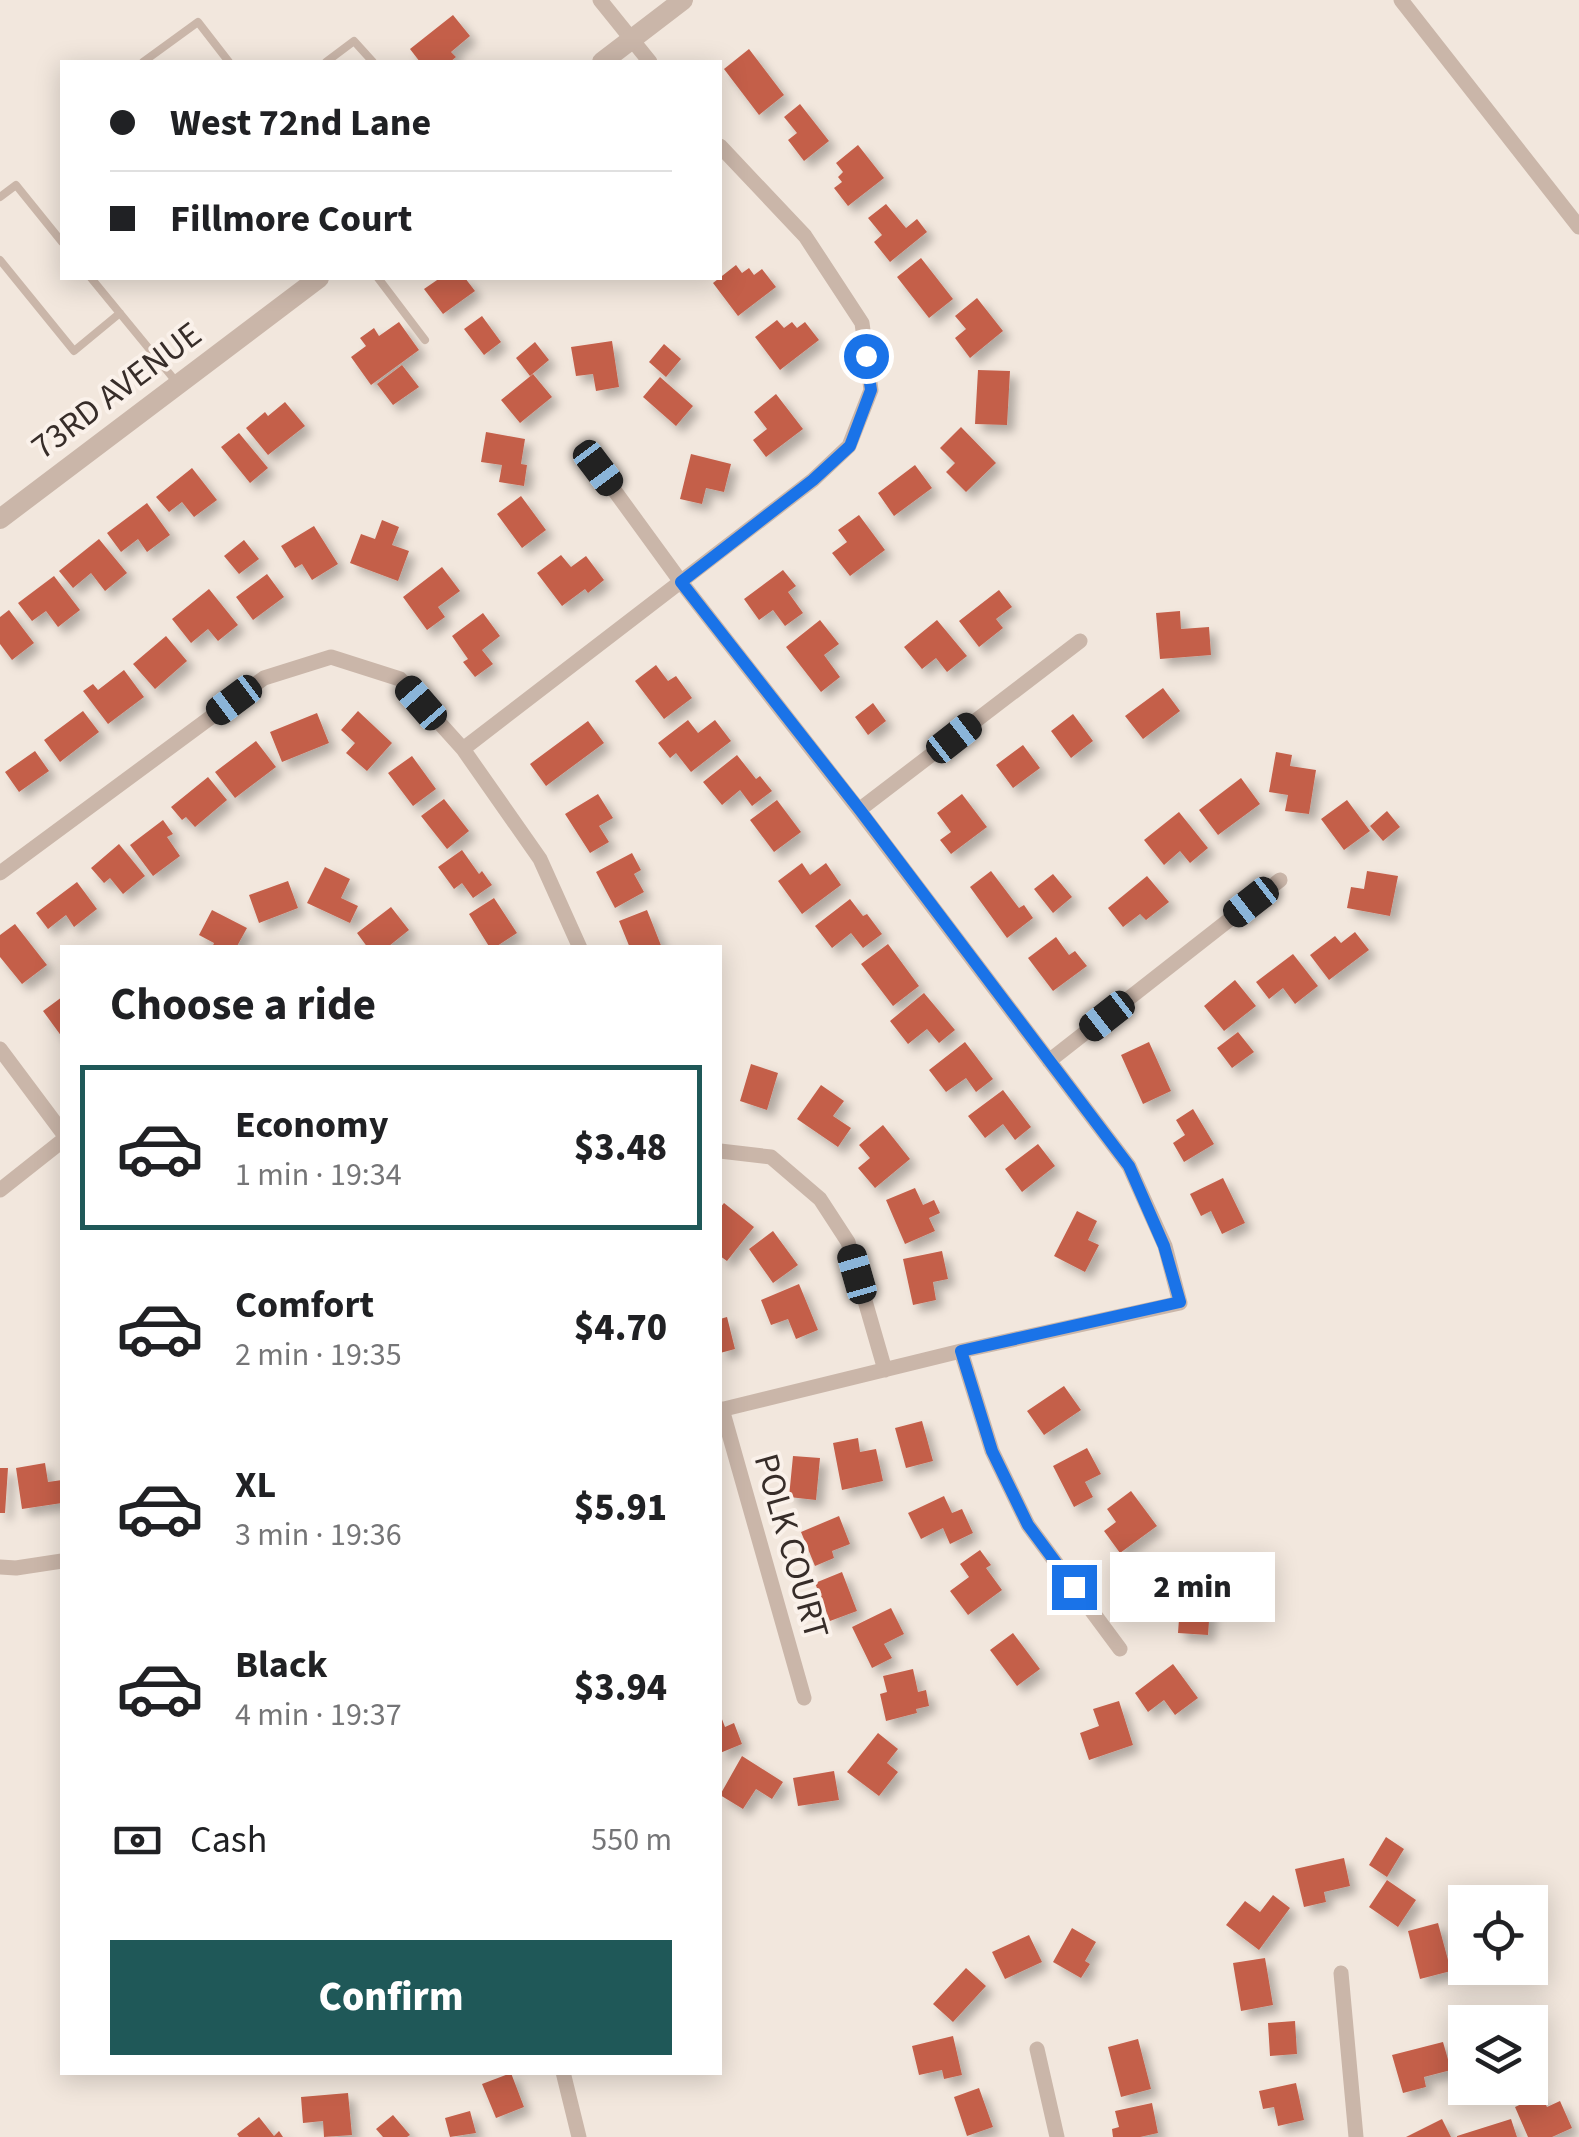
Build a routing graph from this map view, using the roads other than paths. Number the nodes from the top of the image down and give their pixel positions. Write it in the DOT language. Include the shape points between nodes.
graph roads {
  1 [pos="600,0"];
  2 [pos="683,0"];
  3 [pos="1401,0"];
  4 [pos="632,40"];
  5 [pos="147,60"];
  6 [pos="227,60"];
  7 [pos="329,60"];
  8 [pos="371,60"];
  9 [pos="605,60"];
  10 [pos="648,60"];
  11 [pos="722,148"];
  12 [pos="0,197"];
  13 [pos="1579,227"];
  14 [pos="60,240"];
  15 [pos="0,260"];
  16 [pos="93,280"];
  17 [pos="316,280"];
  18 [pos="380,280"];
  19 [pos="120,313"];
  20 [pos="425,340"];
  21 [pos="178,384"];
  22 [pos="598,468"];
  23 [pos="0,519"];
  24 [pos="681,582"];
  25 [pos="1080,641"];
  26 [pos="463,750"];
  27 [pos="860,810"];
  28 [pos="0,873"];
  29 [pos="1280,880"];
  30 [pos="579,945"];
  31 [pos="0,1049"];
  32 [pos="1049,1061"];
  33 [pos="60,1129"];
  34 [pos="60,1143"];
  35 [pos="722,1151"];
  36 [pos="0,1190"];
  37 [pos="961,1351"];
  38 [pos="885,1370"];
  39 [pos="722,1409"];
  40 [pos="722,1412"];
  41 [pos="60,1560"];
  42 [pos="0,1567"];
  43 [pos="1120,1649"];
  44 [pos="804,1698"];
  45 [pos="1341,1974"];
  46 [pos="1037,2049"];
  47 [pos="565,2075"];
  48 [pos="579,2137"];
  49 [pos="1057,2137"];
  50 [pos="1356,2137"];
  1 -- 4 [label="street"];
  2 -- 4 [label="street"];
  3 -- 13 [label="street"];
  4 -- 9 [label="street"];
  4 -- 10 [label="street"];
  5 -- 6 [label="lane" via="198,22"];
  7 -- 8 [label="lane" via="354,41"];
  11 -- 24 [label="street" via="805,236 862,323 871,390 850,446"];
  12 -- 14 [label="lane" via="16,185"];
  15 -- 19 [label="lane" via="74,351"];
  16 -- 19 [label="lane"];
  17 -- 21 [label="street, 73RD AVENUE"];
  18 -- 20 [label="lane"];
  19 -- 21 [label="lane"];
  21 -- 23 [label="street, 73RD AVENUE"];
  22 -- 24 [label="street"];
  24 -- 26 [label="street"];
  24 -- 27 [label="street"];
  25 -- 27 [label="street"];
  26 -- 28 [label="street" via="400,679 332,657 264,678"];
  26 -- 30 [label="street" via="540,860"];
  27 -- 32 [label="street"];
  29 -- 32 [label="street"];
  31 -- 33 [label="street"];
  32 -- 37 [label="street" via="1129,1166 1180,1302"];
  34 -- 36 [label="street"];
  35 -- 38 [label="street" via="771,1157 820,1199 848,1242"];
  37 -- 38 [label="street"];
  37 -- 43 [label="street" via="992,1451 1028,1525"];
  38 -- 39 [label="street"];
  40 -- 44 [label="street, POLK COURT"];
  41 -- 42 [label="street"];
  45 -- 50 [label="street"];
  46 -- 49 [label="street"];
  47 -- 48 [label="street"];
}
